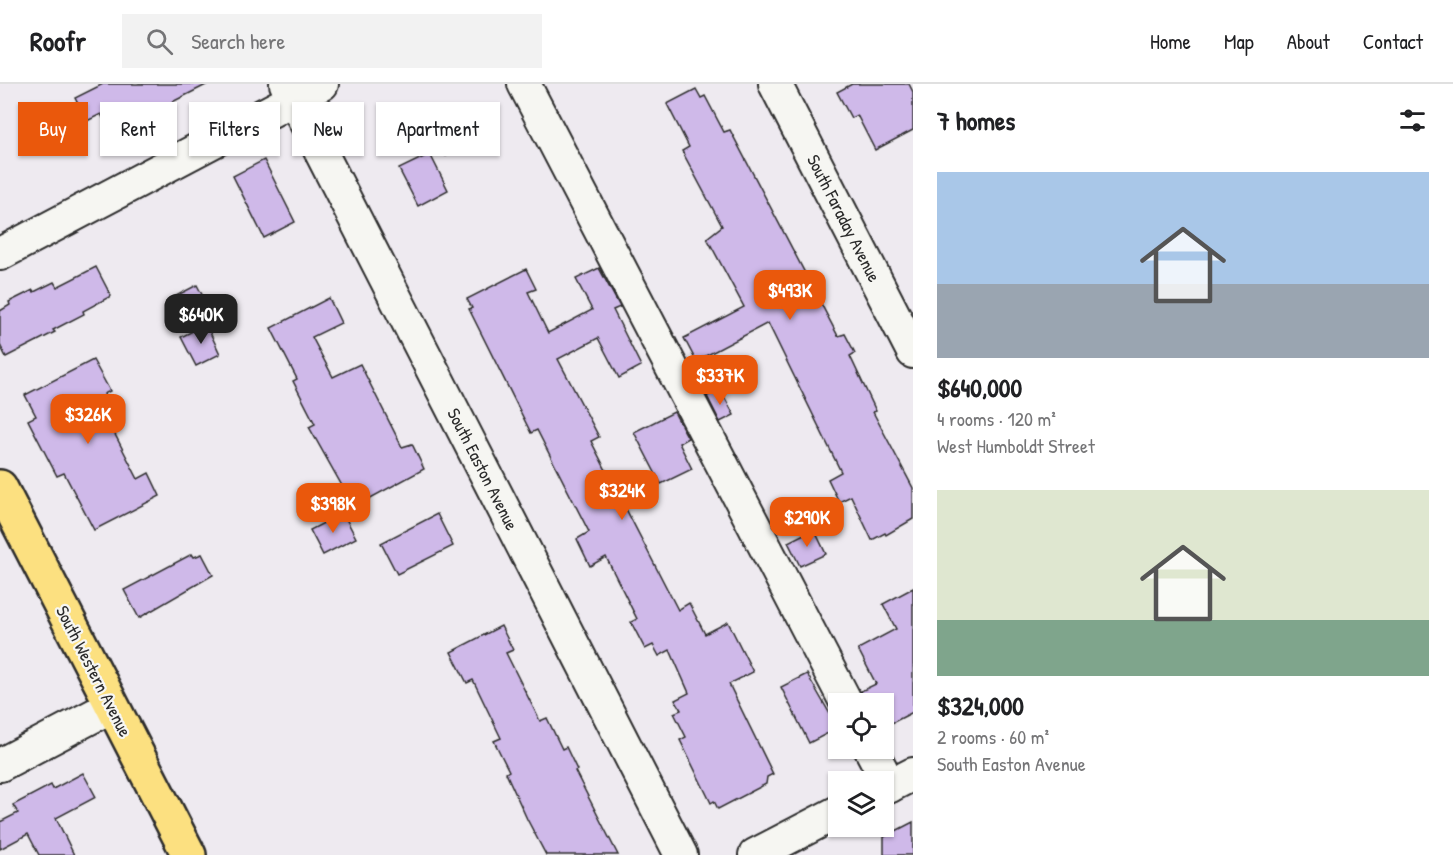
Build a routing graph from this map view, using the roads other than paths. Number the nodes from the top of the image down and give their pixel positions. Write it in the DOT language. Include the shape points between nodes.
graph roads {
  1 [pos="322,84"];
  2 [pos="524,84"];
  3 [pos="775,84"];
  4 [pos="290,92"];
  5 [pos="0,254"];
  6 [pos="913,352"];
  7 [pos="0,487"];
  8 [pos="841,693"];
  9 [pos="112,706"];
  10 [pos="878,759"];
  11 [pos="0,765"];
  12 [pos="896,783"];
  13 [pos="828,817"];
  14 [pos="189,855"];
  15 [pos="681,855"];
  16 [pos="755,855"];
  1 -- 4 [label="street"];
  2 -- 8 [label="street"];
  3 -- 6 [label="street, South Faraday Avenue"];
  4 -- 5 [label="street"];
  4 -- 15 [label="street, South Easton Avenue"];
  7 -- 9 [label="main road, South Western Avenue"];
  9 -- 11 [label="street"];
  9 -- 14 [label="main road, South Western Avenue"];
  10 -- 12 [label="street"];
  13 -- 16 [label="street"];
}
